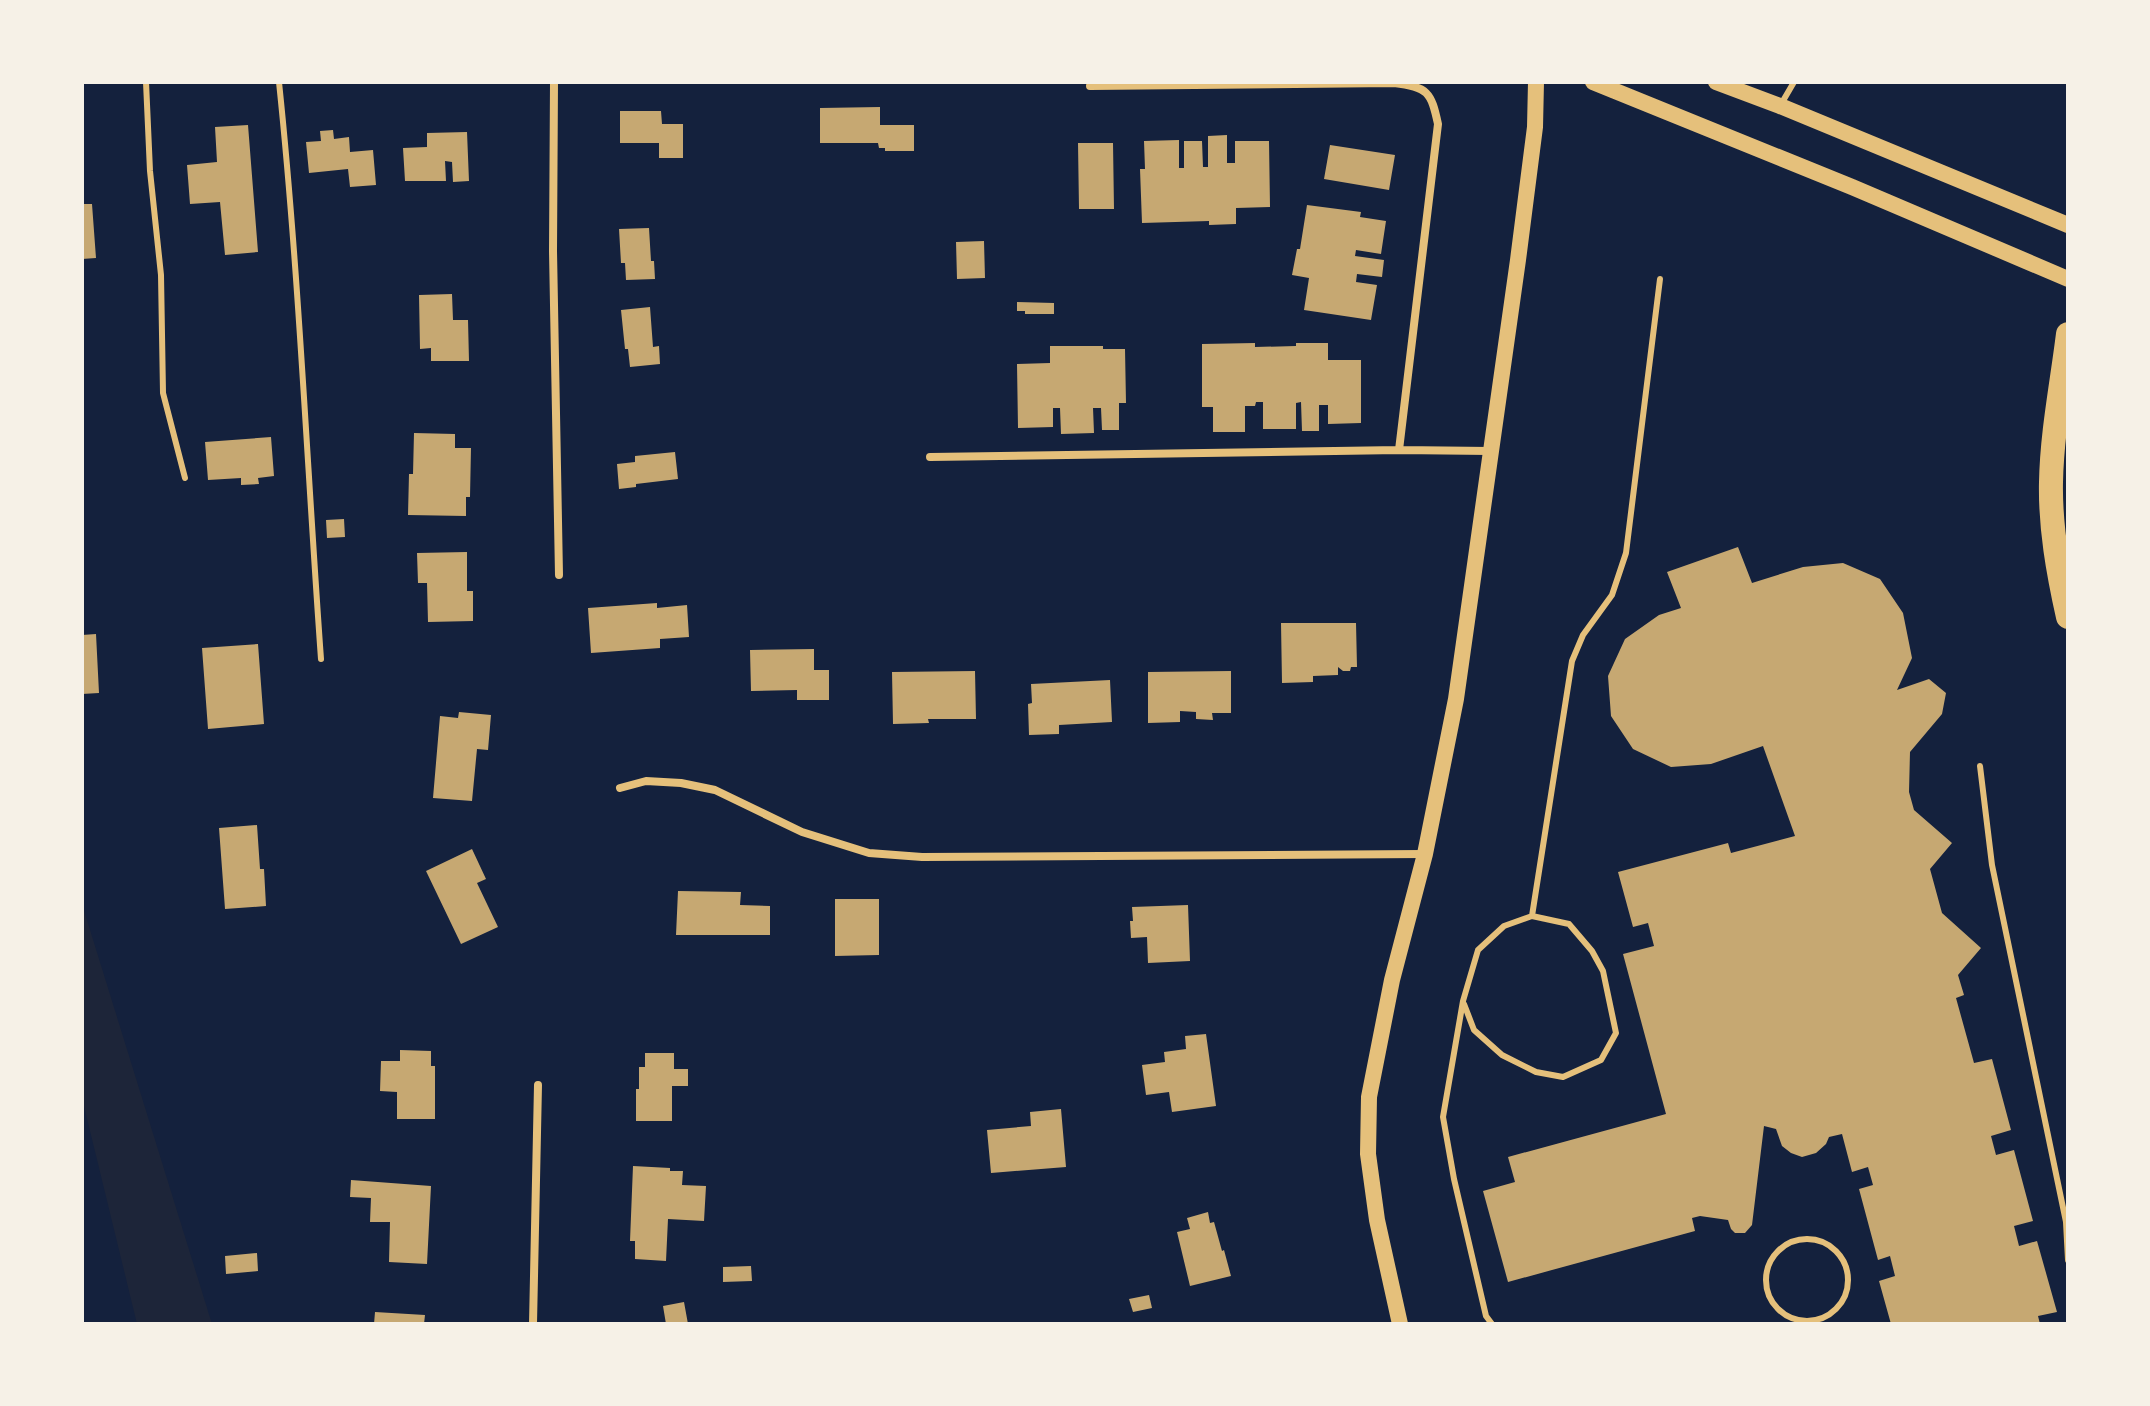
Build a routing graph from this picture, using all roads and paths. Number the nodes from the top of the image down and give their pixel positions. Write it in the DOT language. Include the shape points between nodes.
graph roads {
  1 [pos="146,82"];
  2 [pos="279,82"];
  3 [pos="554,82"];
  4 [pos="1536,82"];
  5 [pos="1593,82"];
  6 [pos="1716,82"];
  7 [pos="1794,82"];
  8 [pos="1143,84"];
  9 [pos="1090,86"];
  10 [pos="1780,106"];
  11 [pos="2068,225"];
  12 [pos="1660,279"];
  13 [pos="2068,279"];
  14 [pos="2068,334"];
  15 [pos="1399,450"];
  16 [pos="1490,451"];
  17 [pos="930,457"];
  18 [pos="185,478"];
  19 [pos="559,575"];
  20 [pos="2068,617"];
  21 [pos="321,659"];
  22 [pos="1980,766"];
  23 [pos="620,788"];
  24 [pos="1425,854"];
  25 [pos="1532,916"];
  26 [pos="1463,1001"];
  27 [pos="538,1085"];
  28 [pos="2068,1260"];
  29 [pos="1800,1323"];
  30 [pos="533,1324"];
  31 [pos="1400,1324"];
  32 [pos="1492,1324"];
  1 -- 18 [label="lane" via="161,275 163,393"];
  2 -- 21 [label="lane"];
  3 -- 19 [label="street"];
  4 -- 16 [label="main road" via="1535,127"];
  5 -- 13 [label="main road"];
  6 -- 10 [label="main road"];
  7 -- 10 [label="lane"];
  8 -- 9 [label="street"];
  8 -- 15 [label="street" via="1394,83 1416,86 1432,98 1438,124"];
  10 -- 11 [label="main road"];
  12 -- 25 [label="lane" via="1626,553 1612,595 1583,635 1572,661"];
  14 -- 20 [label="highway" via="2051,482 2055,550"];
  15 -- 16 [label="street"];
  15 -- 17 [label="street"];
  16 -- 24 [label="main road" via="1456,699"];
  22 -- 28 [label="lane" via="1992,865 2066,1222"];
  23 -- 24 [label="street" via="646,781 715,790 802,832 869,853"];
  24 -- 31 [label="main road" via="1369,1097 1368,1154 1377,1220"];
  25 -- 26 [label="lane" via="1504,926 1478,950"];
  25 -- 26 [label="lane" via="1569,924 1603,971 1616,1033 1601,1060 1563,1077 1536,1072 1502,1055 1474,1030"];
  26 -- 32 [label="lane" via="1443,1117"];
  27 -- 30 [label="street"];
  29 -- 29 [label="lane" via="1829,1315 1847,1294 1849,1279 1839,1253 1814,1239 1778,1250 1766,1274 1770,1299"];
}
